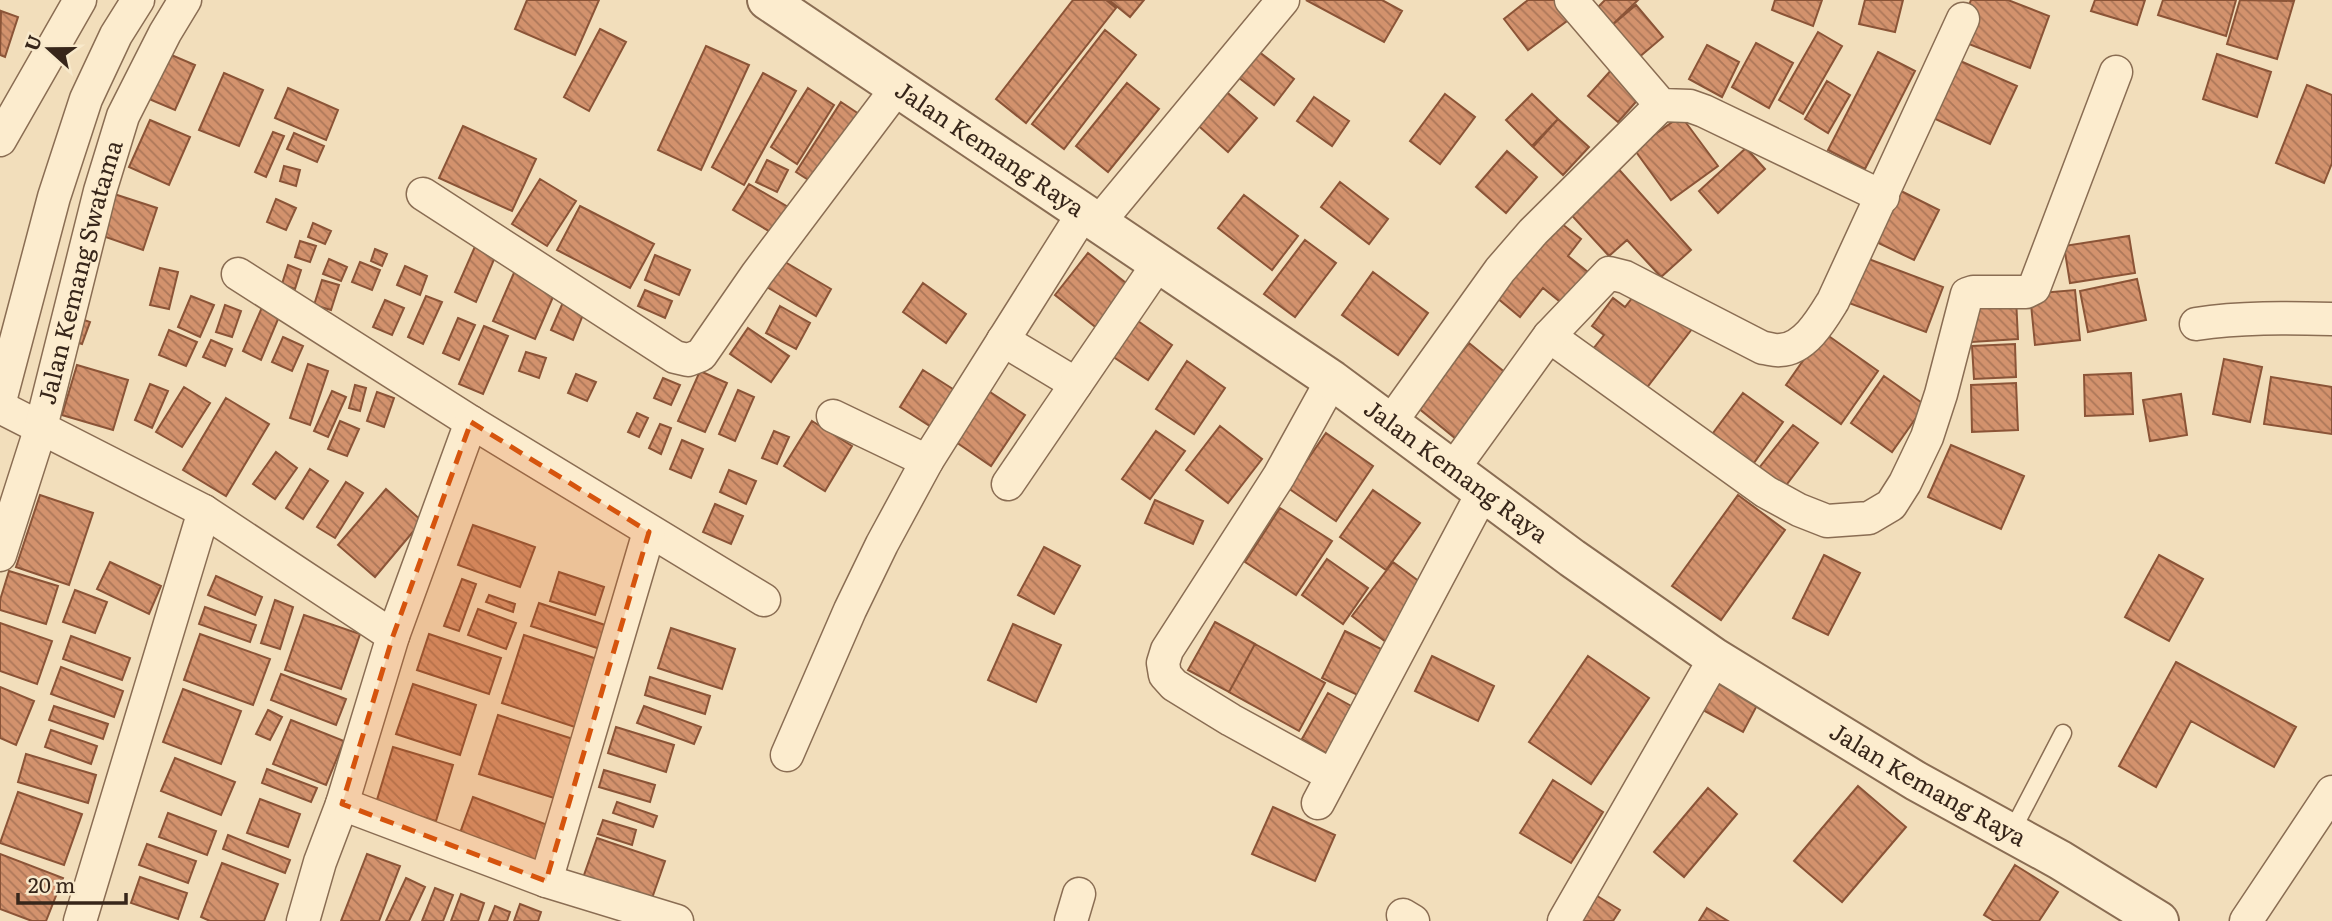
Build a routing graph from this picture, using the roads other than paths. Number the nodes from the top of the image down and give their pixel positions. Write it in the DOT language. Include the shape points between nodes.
graph roads {
  1 [pos="80,0"];
  2 [pos="138,0"];
  3 [pos="186,0"];
  4 [pos="767,0"];
  5 [pos="1283,0"];
  6 [pos="1570,0"];
  7 [pos="1963,19"];
  8 [pos="2116,72"];
  9 [pos="897,89"];
  10 [pos="86,99"];
  11 [pos="1661,105"];
  12 [pos="123,116"];
  13 [pos="0,140"];
  14 [pos="424,194"];
  15 [pos="1883,197"];
  16 [pos="1091,217"];
  17 [pos="1158,264"];
  18 [pos="238,274"];
  19 [pos="2332,319"];
  20 [pos="2196,324"];
  21 [pos="1549,336"];
  22 [pos="1003,340"];
  23 [pos="1332,380"];
  24 [pos="1076,384"];
  25 [pos="0,404"];
  26 [pos="833,416"];
  27 [pos="471,422"];
  28 [pos="1391,422"];
  29 [pos="41,427"];
  30 [pos="927,461"];
  31 [pos="1453,469"];
  32 [pos="1008,484"];
  33 [pos="1483,492"];
  34 [pos="204,511"];
  35 [pos="649,532"];
  36 [pos="0,555"];
  37 [pos="764,600"];
  38 [pos="393,636"];
  39 [pos="1715,658"];
  40 [pos="2063,733"];
  41 [pos="787,755"];
  42 [pos="2332,792"];
  43 [pos="342,804"];
  44 [pos="2011,833"];
  45 [pos="546,881"];
  46 [pos="80,921"];
  47 [pos="303,921"];
  48 [pos="677,921"];
  49 [pos="1564,921"];
  50 [pos="2159,921"];
  51 [pos="2246,921"];
  1 -- 13 [label="street"];
  2 -- 10 [label="street, Jalan Kemang Swatama"];
  3 -- 12 [label="street, Jalan Kemang Swatama"];
  4 -- 9 [label="street, Jalan Kemang Raya"];
  5 -- 16 [label="street"];
  6 -- 11 [label="street"];
  7 -- 15 [label="street"];
  8 -- 21 [label="street" via="2034,288 1967,294 1927,437 1891,505 1869,518 1827,520 1766,492"];
  9 -- 14 [label="street" via="701,355 688,360 675,357"];
  9 -- 16 [label="street, Jalan Kemang Raya"];
  10 -- 12 [label="street"];
  10 -- 25 [label="street, Jalan Kemang Swatama" via="54,197"];
  11 -- 15 [label="street" via="1704,111"];
  11 -- 28 [label="street" via="1500,270"];
  12 -- 29 [label="street, Jalan Kemang Swatama"];
  15 -- 21 [label="street" via="1818,326 1782,351 1763,348 1625,276 1609,273"];
  16 -- 17 [label="street, Jalan Kemang Raya"];
  16 -- 22 [label="street"];
  17 -- 23 [label="street, Jalan Kemang Raya"];
  17 -- 24 [label="street"];
  18 -- 27 [label="street"];
  19 -- 20 [label="street"];
  21 -- 31 [label="street"];
  22 -- 24 [label="street"];
  22 -- 30 [label="street"];
  23 -- 28 [label="street, Jalan Kemang Raya"];
  23 -- 33 [label="street" via="1279,476 1167,650 1165,675 1174,685 1241,725 1324,789"];
  24 -- 32 [label="street"];
  25 -- 29 [label="street"];
  26 -- 30 [label="street"];
  27 -- 35 [label="street"];
  27 -- 38 [label="street"];
  28 -- 31 [label="street, Jalan Kemang Raya"];
  29 -- 34 [label="street"];
  29 -- 36 [label="street, Jalan Kemang Swatama"];
  30 -- 41 [label="street" via="882,544"];
  31 -- 33 [label="street, Jalan Kemang Raya"];
  33 -- 39 [label="street, Jalan Kemang Raya"];
  34 -- 38 [label="street"];
  34 -- 46 [label="street"];
  35 -- 37 [label="street"];
  35 -- 45 [label="street"];
  38 -- 43 [label="street"];
  39 -- 44 [label="street, Jalan Kemang Raya" via="1916,781"];
  39 -- 49 [label="street"];
  40 -- 44 [label="lane"];
  42 -- 51 [label="street"];
  43 -- 45 [label="street"];
  43 -- 47 [label="street"];
  44 -- 50 [label="street, Jalan Kemang Raya"];
  45 -- 48 [label="street"];
}
